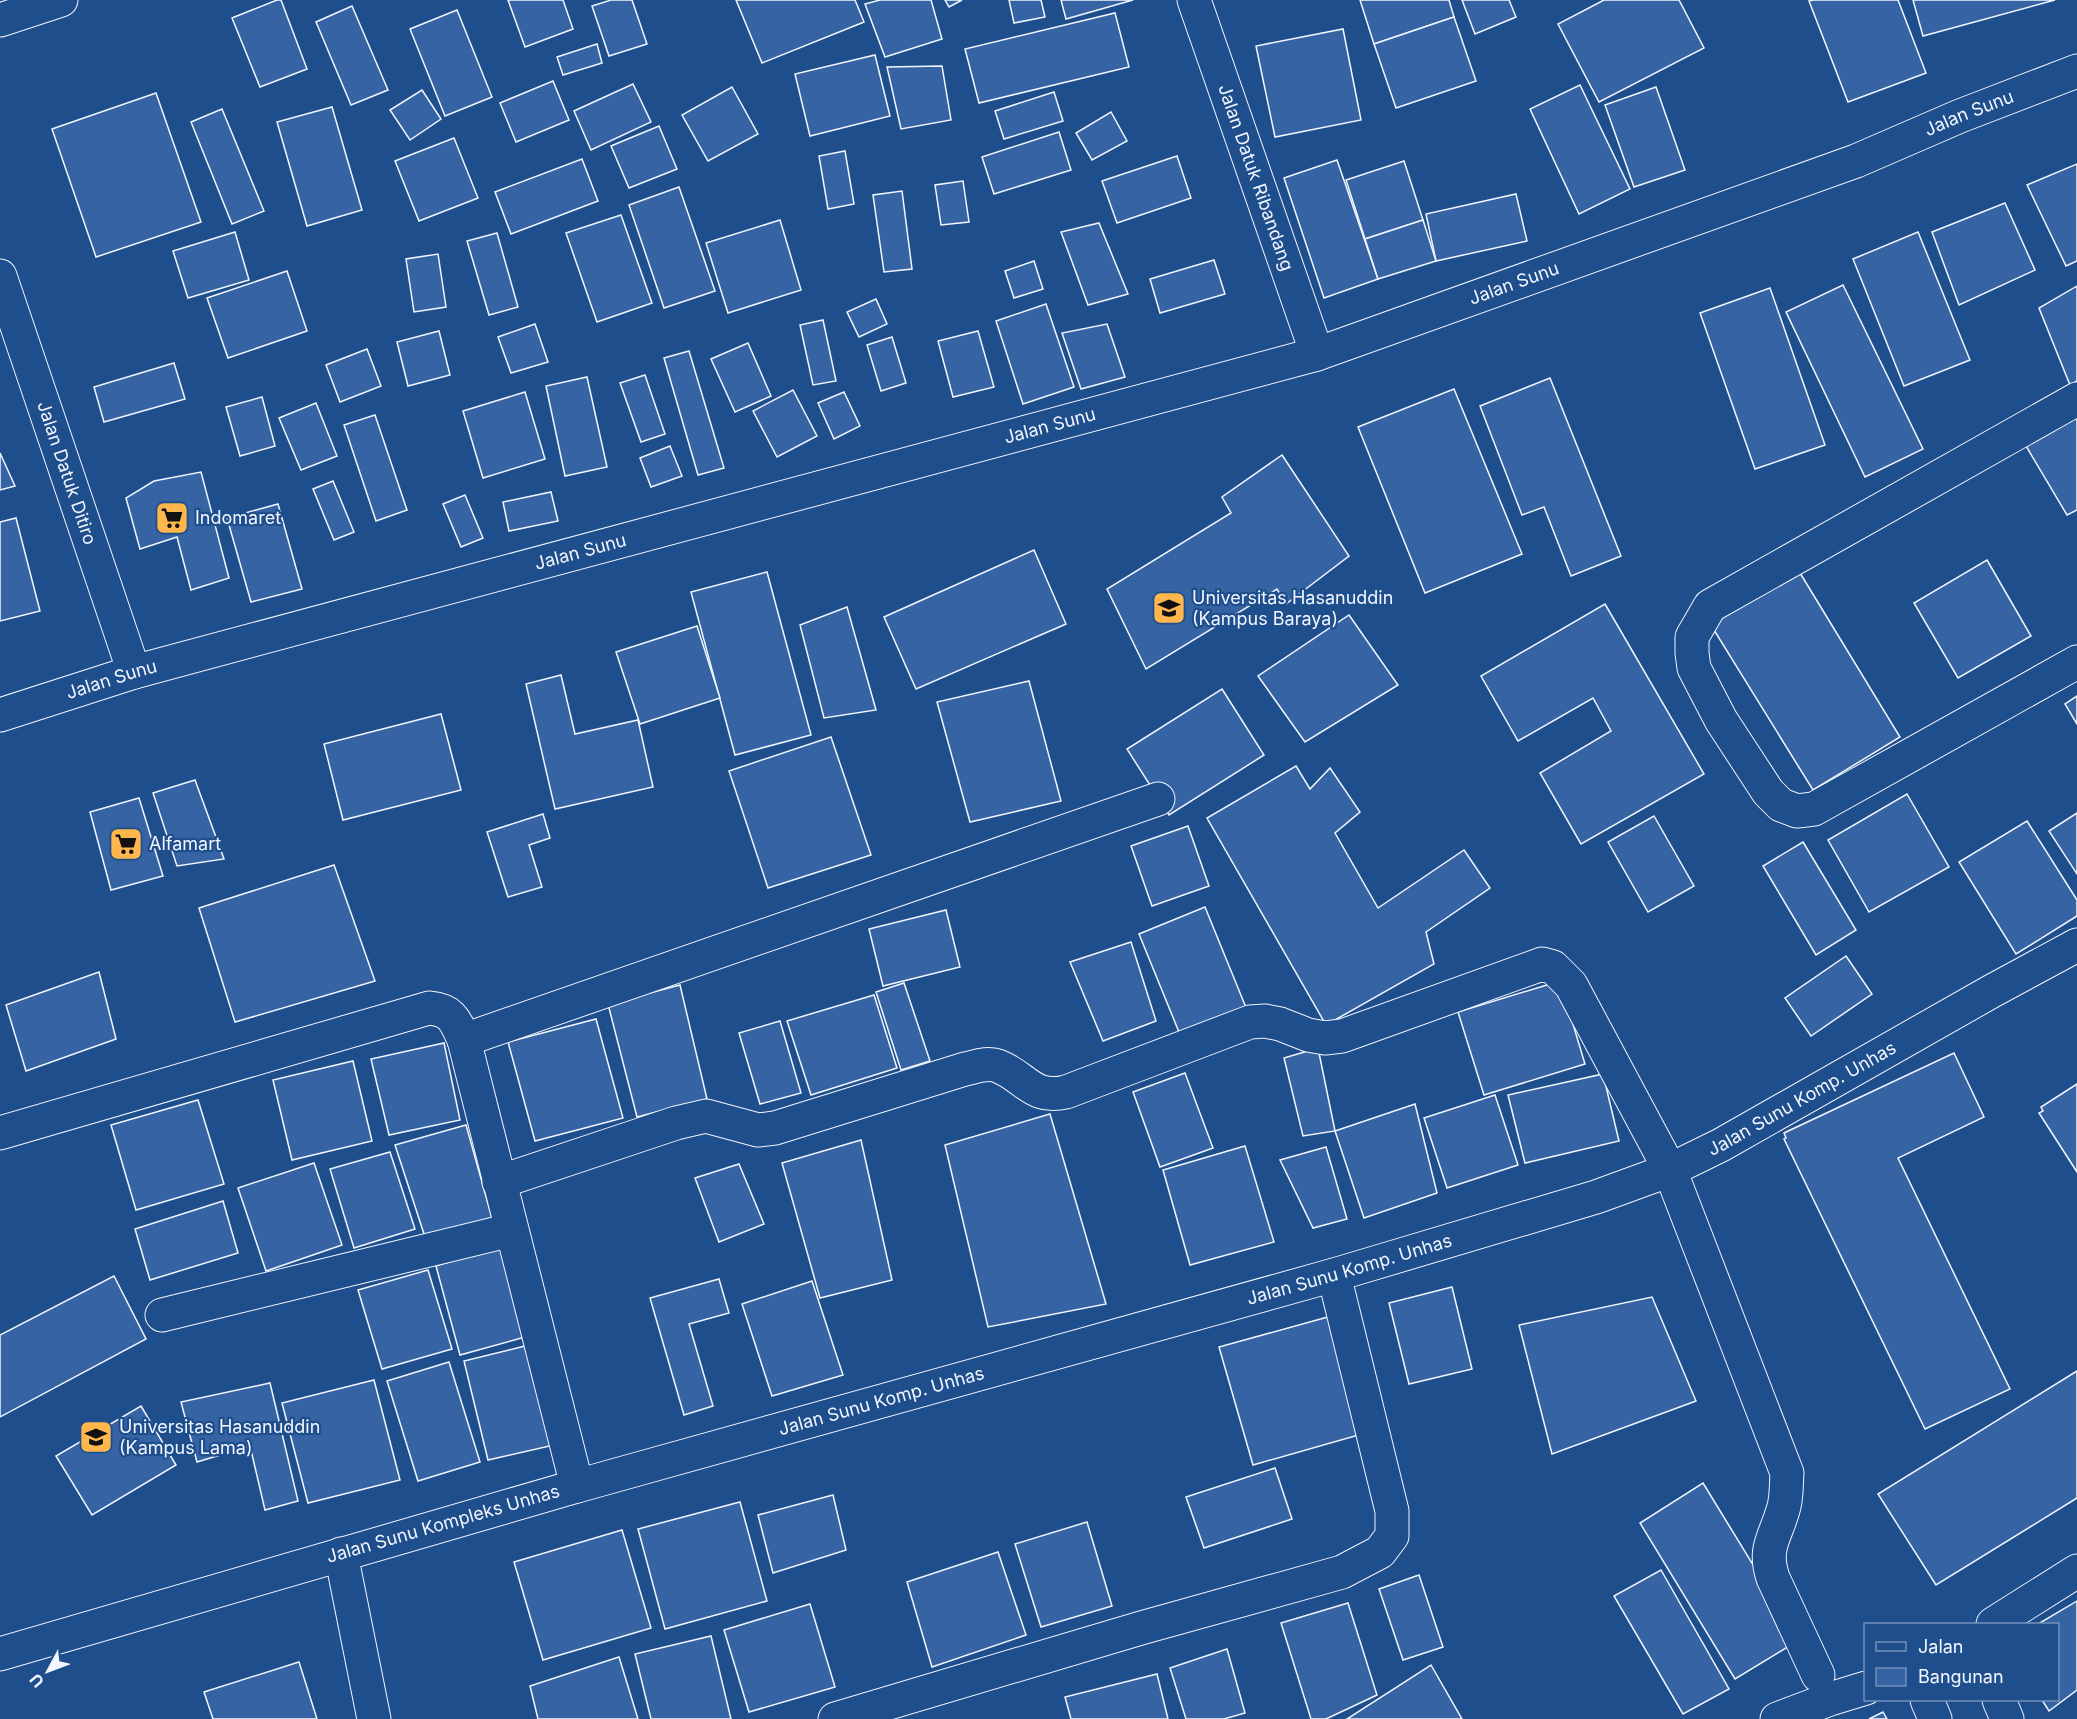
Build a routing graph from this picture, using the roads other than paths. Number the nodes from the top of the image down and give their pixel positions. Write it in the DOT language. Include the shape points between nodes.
graph roads {
  1 [pos="61,0"];
  2 [pos="1194,0"];
  3 [pos="0,20"];
  4 [pos="2077,71"];
  5 [pos="0,276"];
  6 [pos="1317,354"];
  7 [pos="2077,399"];
  8 [pos="2077,662"];
  9 [pos="134,672"];
  10 [pos="0,715"];
  11 [pos="1158,799"];
  12 [pos="2077,945"];
  13 [pos="464,1040"];
  14 [pos="0,1133"];
  15 [pos="1670,1170"];
  16 [pos="499,1182"];
  17 [pos="511,1230"];
  18 [pos="1334,1275"];
  19 [pos="162,1315"];
  20 [pos="578,1486"];
  21 [pos="341,1554"];
  22 [pos="2077,1572"];
  23 [pos="1995,1623"];
  24 [pos="0,1654"];
  25 [pos="1818,1675"];
  26 [pos="1864,1689"];
  27 [pos="1927,1701"];
  28 [pos="1999,1701"];
  29 [pos="374,1719"];
  30 [pos="835,1719"];
  31 [pos="1777,1719"];
  32 [pos="1935,1719"];
  33 [pos="2007,1719"];
  1 -- 3 [label="street"];
  2 -- 6 [label="street, Jalan Datuk Ribandang"];
  4 -- 6 [label="street, Jalan Sunu" via="1856,160"];
  5 -- 9 [label="street, Jalan Datuk Ditiro"];
  6 -- 9 [label="street, Jalan Sunu"];
  7 -- 8 [label="street" via="1710,606 1692,636 1694,668 1721,720 1768,792 1781,805 1797,811 1814,808"];
  9 -- 10 [label="street, Jalan Sunu"];
  11 -- 13 [label="street"];
  12 -- 15 [label="street, Jalan Sunu Komp. Unhas"];
  13 -- 14 [label="street, Jalan Sunu Kompleks Unhas" via="450,1015 429,1008"];
  13 -- 16 [label="street, Jalan Sunu Kompleks Unhas"];
  15 -- 16 [label="street" via="1571,985 1553,967 1542,964 1342,1036 1325,1038 1280,1024 1250,1022 1053,1095 1036,1090 997,1066 985,1065 775,1128 758,1130 706,1116 696,1118"];
  15 -- 18 [label="street, Jalan Sunu Komp. Unhas" via="1596,1197"];
  15 -- 25 [label="street" via="1787,1473 1784,1509 1770,1544 1768,1563"];
  16 -- 17 [label="street, Jalan Sunu Kompleks Unhas"];
  17 -- 19 [label="street"];
  17 -- 20 [label="street, Jalan Sunu Kompleks Unhas"];
  18 -- 20 [label="street, Jalan Sunu Komp. Unhas"];
  18 -- 30 [label="street" via="1392,1511 1392,1536 1380,1552 1342,1572"];
  20 -- 21 [label="street, Jalan Sunu Kompleks Unhas"];
  21 -- 24 [label="street, Jalan Sunu Kompleks Unhas"];
  21 -- 29 [label="street"];
  22 -- 23 [label="street"];
  26 -- 31 [label="street"];
  27 -- 32 [label="street"];
  28 -- 33 [label="street"];
}
